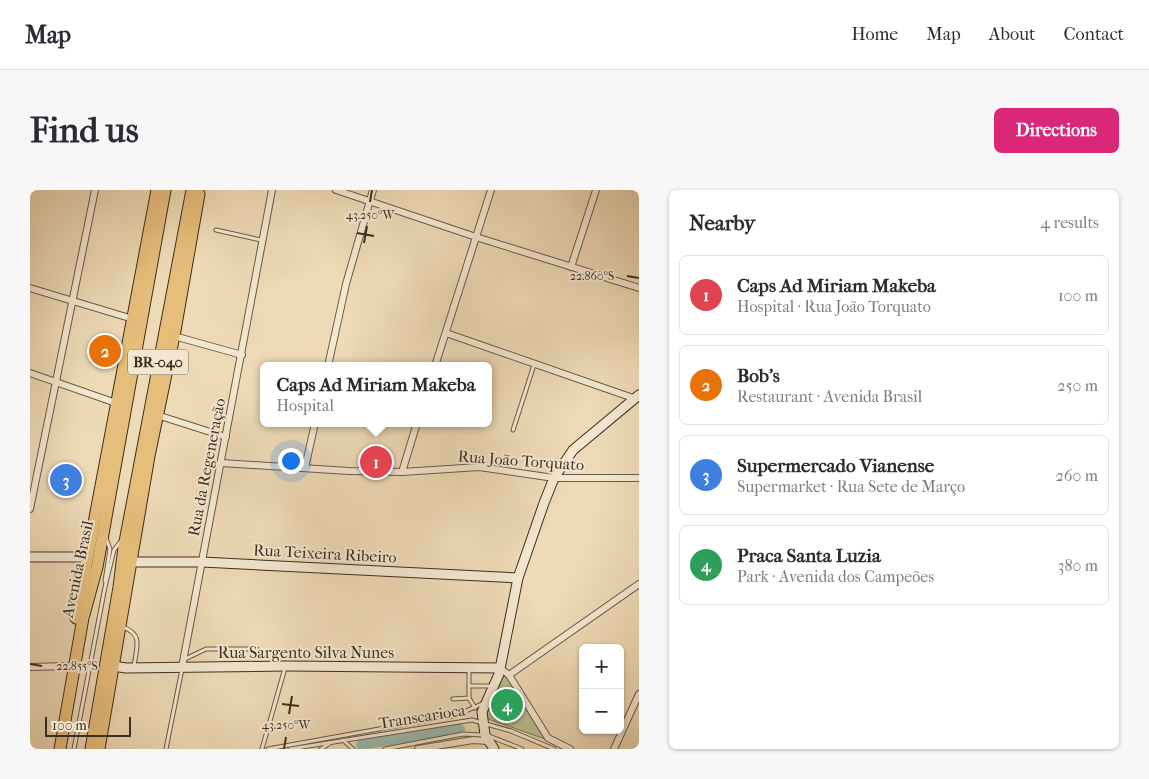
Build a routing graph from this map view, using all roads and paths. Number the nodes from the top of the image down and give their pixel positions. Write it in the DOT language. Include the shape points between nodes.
graph roads {
  1 [pos="95,190"];
  2 [pos="157,190"];
  3 [pos="165,190"];
  4 [pos="192,190"];
  5 [pos="200,190"];
  6 [pos="272,190"];
  7 [pos="336,190"];
  8 [pos="373,190"];
  9 [pos="491,190"];
  10 [pos="596,190"];
  11 [pos="368,202"];
  12 [pos="216,230"];
  13 [pos="476,237"];
  14 [pos="263,240"];
  15 [pos="181,248"];
  16 [pos="571,267"];
  17 [pos="30,288"];
  18 [pos="639,288"];
  19 [pos="72,302"];
  20 [pos="133,319"];
  21 [pos="446,333"];
  22 [pos="174,336"];
  23 [pos="242,355"];
  24 [pos="329,362"];
  25 [pos="436,362"];
  26 [pos="534,365"];
  27 [pos="30,373"];
  28 [pos="56,381"];
  29 [pos="637,398"];
  30 [pos="122,401"];
  31 [pos="157,415"];
  32 [pos="314,427"];
  33 [pos="416,427"];
  34 [pos="513,430"];
  35 [pos="226,438"];
  36 [pos="149,456"];
  37 [pos="221,463"];
  38 [pos="305,468"];
  39 [pos="402,472"];
  40 [pos="554,478"];
  41 [pos="639,478"];
  42 [pos="30,509"];
  43 [pos="103,530"];
  44 [pos="126,534"];
  45 [pos="30,557"];
  46 [pos="88,557"];
  47 [pos="131,562"];
  48 [pos="202,562"];
  49 [pos="518,578"];
  50 [pos="639,584"];
  51 [pos="105,586"];
  52 [pos="121,626"];
  53 [pos="257,649"];
  54 [pos="182,664"];
  55 [pos="68,666"];
  56 [pos="113,666"];
  57 [pos="286,666"];
  58 [pos="30,667"];
  59 [pos="134,668"];
  60 [pos="469,668"];
  61 [pos="500,668"];
  62 [pos="509,675"];
  63 [pos="470,686"];
  64 [pos="495,686"];
  65 [pos="639,694"];
  66 [pos="470,698"];
  67 [pos="453,699"];
  68 [pos="485,702"];
  69 [pos="475,708"];
  70 [pos="482,721"];
  71 [pos="486,738"];
  72 [pos="340,740"];
  73 [pos="335,741"];
  74 [pos="52,749"];
  75 [pos="60,749"];
  76 [pos="74,749"];
  77 [pos="91,749"];
  78 [pos="100,749"];
  79 [pos="166,749"];
  80 [pos="262,749"];
  81 [pos="268,749"];
  82 [pos="290,749"];
  83 [pos="321,749"];
  84 [pos="327,749"];
  85 [pos="353,749"];
  86 [pos="385,749"];
  87 [pos="418,749"];
  88 [pos="494,749"];
  89 [pos="522,749"];
  90 [pos="554,749"];
  91 [pos="570,749"];
  92 [pos="614,749"];
  1 -- 19 [label="street"];
  2 -- 20 [label="highway, Avenida Brasil"];
  3 -- 30 [label="highway, Avenida Brasil / BR-040"];
  4 -- 15 [label="highway, BR-040"];
  5 -- 22 [label="highway"];
  6 -- 14 [label="street, Rua da Regeneração"];
  7 -- 11 [label="street"];
  8 -- 11 [label="street"];
  9 -- 13 [label="street"];
  10 -- 16 [label="street"];
  11 -- 13 [label="street"];
  11 -- 24 [label="street"];
  12 -- 14 [label="lane"];
  13 -- 16 [label="street"];
  13 -- 21 [label="street"];
  14 -- 23 [label="street, Rua da Regeneração"];
  15 -- 36 [label="highway" via="181,265"];
  15 -- 44 [label="highway, BR-040"];
  16 -- 18 [label="street"];
  17 -- 19 [label="street"];
  19 -- 20 [label="street"];
  19 -- 28 [label="street"];
  20 -- 30 [label="highway, Avenida Brasil"];
  21 -- 25 [label="street"];
  21 -- 26 [label="street"];
  22 -- 23 [label="street"];
  22 -- 31 [label="highway"];
  23 -- 35 [label="street, Rua da Regeneração"];
  26 -- 29 [label="street"];
  26 -- 34 [label="lane"];
  27 -- 28 [label="street"];
  28 -- 30 [label="street"];
  28 -- 42 [label="street"];
  29 -- 40 [label="street" via="574,450"];
  30 -- 43 [label="highway, Avenida Brasil / BR-040"];
  30 -- 46 [label="highway, Avenida Brasil" via="108,447"];
  31 -- 35 [label="street"];
  31 -- 36 [label="highway"];
  32 -- 38 [label="street"];
  33 -- 39 [label="street"];
  35 -- 37 [label="street, Rua da Regeneração"];
  36 -- 47 [label="highway"];
  37 -- 38 [label="street, Rua João Torquato"];
  37 -- 48 [label="street, Rua da Regeneração"];
  38 -- 39 [label="street, Rua João Torquato"];
  39 -- 40 [label="street, Rua João Torquato" via="479,467"];
  40 -- 41 [label="street, Rua João Torquato"];
  40 -- 49 [label="street"];
  43 -- 51 [label="lane" via="110,549"];
  43 -- 75 [label="highway, Avenida Brasil / BR-040" via="83,618"];
  44 -- 51 [label="lane" via="114,550"];
  44 -- 77 [label="highway, BR-040" via="120,587"];
  45 -- 46 [label="street"];
  46 -- 55 [label="highway, Avenida Brasil"];
  47 -- 48 [label="street, Rua Teixeira Ribeiro"];
  47 -- 52 [label="highway"];
  48 -- 49 [label="street, Rua Teixeira Ribeiro"];
  48 -- 54 [label="street, Rua da Regeneração"];
  49 -- 61 [label="street"];
  50 -- 62 [label="street"];
  51 -- 76 [label="lane"];
  52 -- 56 [label="highway"];
  52 -- 59 [label="lane" via="133,631 138,638"];
  53 -- 54 [label="lane" via="206,649"];
  54 -- 57 [label="street, Rua Sargento Silva Nunes"];
  54 -- 59 [label="street, Rua Sargento Silva Nunes"];
  54 -- 79 [label="lane, Rua da Regeneração"];
  55 -- 58 [label="street"];
  55 -- 74 [label="highway, Avenida Brasil"];
  56 -- 59 [label="street, Rua Sargento Silva Nunes"];
  56 -- 78 [label="highway"];
  57 -- 60 [label="street, Rua Sargento Silva Nunes"];
  57 -- 80 [label="lane"];
  60 -- 61 [label="street, Rua Sargento Silva Nunes"];
  60 -- 63 [label="lane"];
  61 -- 62 [label="street"];
  61 -- 64 [label="street"];
  62 -- 91 [label="street" via="548,738"];
  63 -- 64 [label="lane"];
  63 -- 66 [label="lane"];
  64 -- 68 [label="street"];
  65 -- 92 [label="street"];
  66 -- 67 [label="lane"];
  66 -- 69 [label="lane"];
  68 -- 69 [label="lane"];
  68 -- 70 [label="street"];
  69 -- 81 [label="lane" via="457,715"];
  70 -- 71 [label="street"];
  70 -- 72 [label="lane, Transcarioca"];
  70 -- 90 [label="lane, Transcarioca"];
  71 -- 86 [label="lane, Transcarioca" via="463,734"];
  71 -- 87 [label="street"];
  71 -- 88 [label="street"];
  71 -- 89 [label="lane, Transcarioca"];
  72 -- 73 [label="lane, Transcarioca"];
  72 -- 85 [label="lane" via="348,742"];
  73 -- 82 [label="lane, Transcarioca"];
  73 -- 83 [label="lane"];
  73 -- 84 [label="lane"];
}
